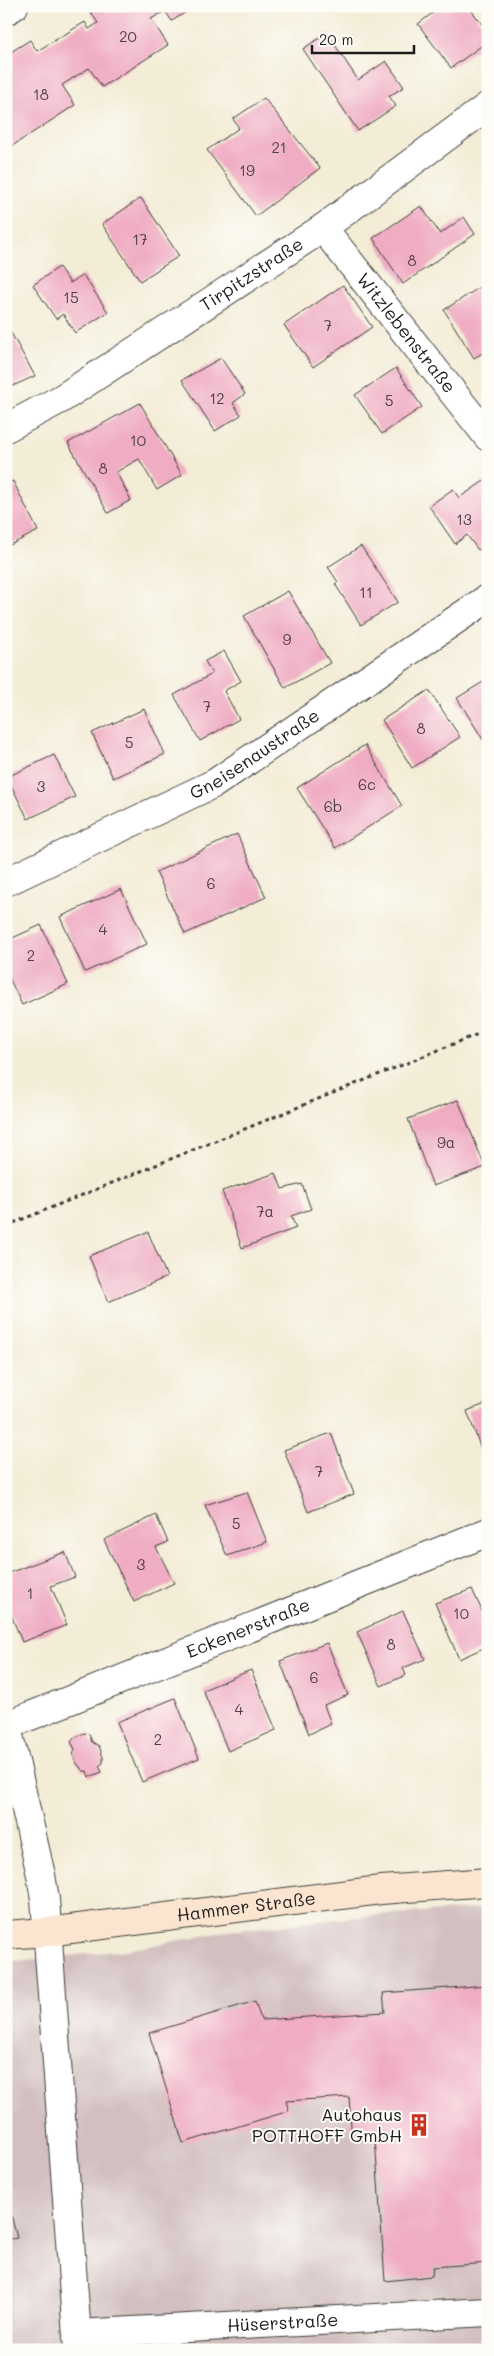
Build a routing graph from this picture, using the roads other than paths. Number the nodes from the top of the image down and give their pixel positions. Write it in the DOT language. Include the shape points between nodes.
graph roads {
  1 [pos="14,6"];
  2 [pos="6,12"];
  3 [pos="488,106"];
  4 [pos="323,228"];
  5 [pos="6,428"];
  6 [pos="488,437"];
  7 [pos="488,598"];
  8 [pos="6,882"];
  9 [pos="488,1532"];
  10 [pos="7,1724"];
  11 [pos="488,1882"];
  12 [pos="47,1932"];
  13 [pos="6,1935"];
  14 [pos="488,2312"];
  15 [pos="78,2342"];
  1 -- 2 [label="street"];
  3 -- 4 [label="street, Tirpitzstraße"];
  4 -- 5 [label="street, Tirpitzstraße" via="61,399"];
  4 -- 6 [label="street, Witzlebenstraße"];
  7 -- 8 [label="street, Gneisenaustraße" via="215,783"];
  9 -- 10 [label="street, Eckenerstraße"];
  10 -- 12 [label="street, Hüserstraße" via="41,1875"];
  11 -- 12 [label="main road, Hammer Straße" via="381,1890"];
  12 -- 13 [label="main road, Hammer Straße"];
  12 -- 15 [label="street, Hüserstraße"];
  14 -- 15 [label="street, Hüserstraße"];
}
